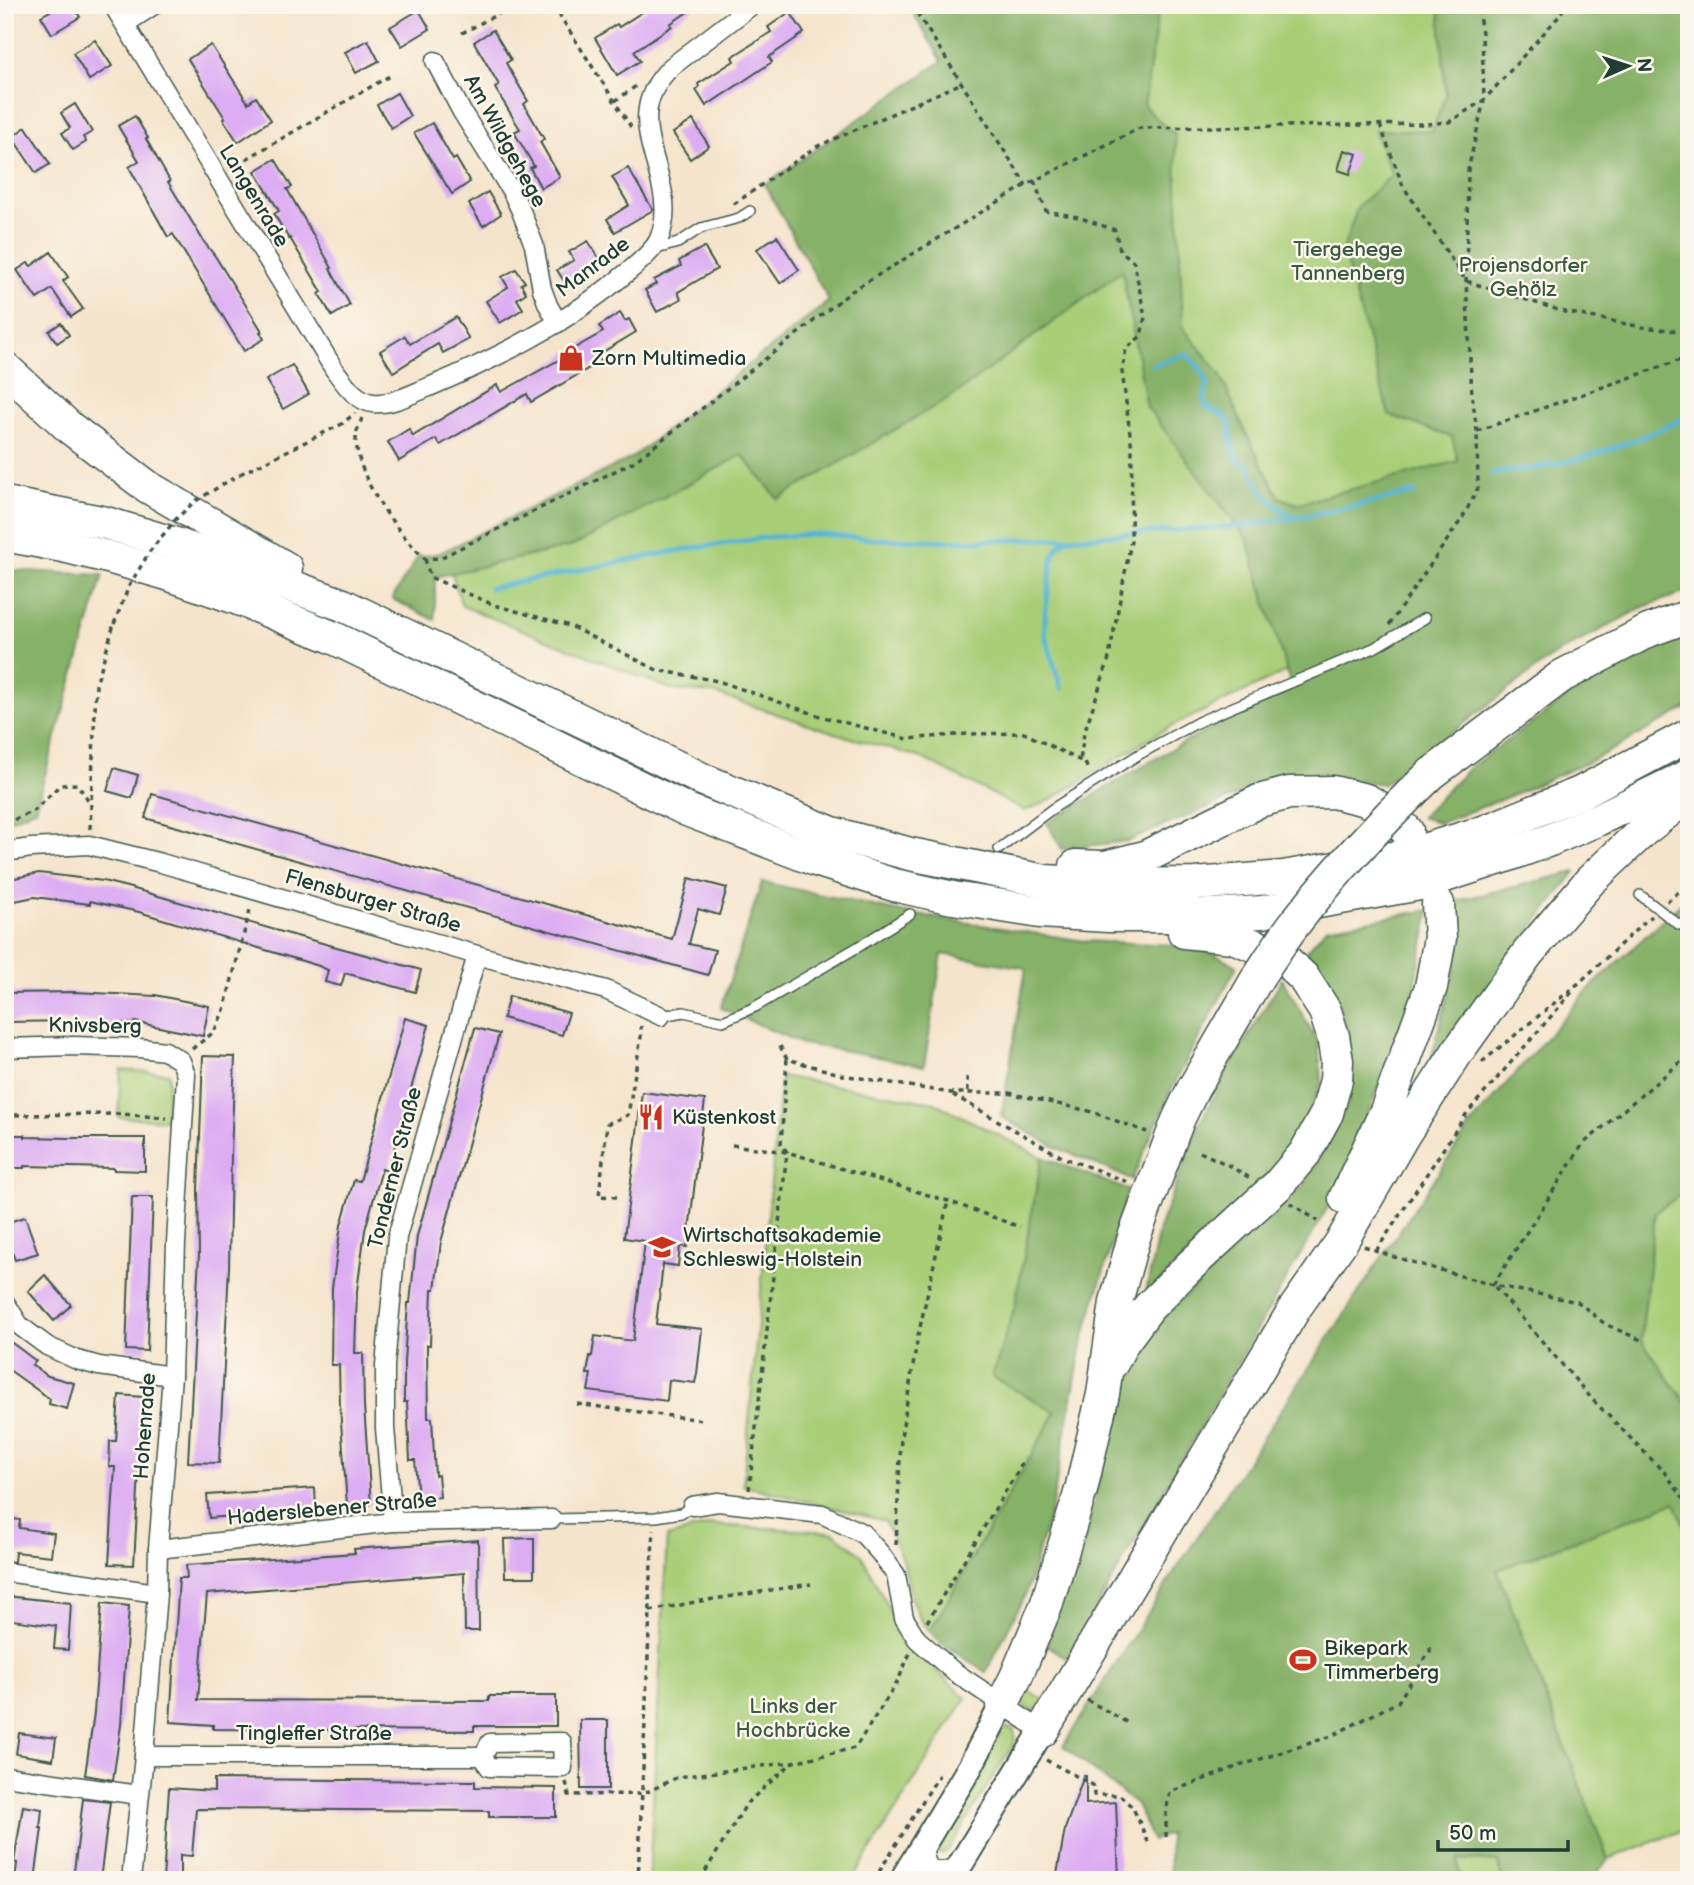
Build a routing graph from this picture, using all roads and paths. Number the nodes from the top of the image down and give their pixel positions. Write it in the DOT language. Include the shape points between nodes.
graph roads {
  1 [pos="113,5"];
  2 [pos="154,5"];
  3 [pos="515,5"];
  4 [pos="553,5"];
  5 [pos="752,5"];
  6 [pos="912,5"];
  7 [pos="1477,5"];
  8 [pos="1564,5"];
  9 [pos="124,24"];
  10 [pos="463,33"];
  11 [pos="435,61"];
  12 [pos="393,74"];
  13 [pos="962,83"];
  14 [pos="1484,100"];
  15 [pos="1380,125"];
  16 [pos="648,134"];
  17 [pos="215,177"];
  18 [pos="1034,181"];
  19 [pos="1026,186"];
  20 [pos="732,205"];
  21 [pos="750,211"];
  22 [pos="652,250"];
  23 [pos="1466,281"];
  24 [pos="558,323"];
  25 [pos="1689,332"];
  26 [pos="1689,357"];
  27 [pos="5,368"];
  28 [pos="367,402"];
  29 [pos="1477,431"];
  30 [pos="5,503"];
  31 [pos="5,534"];
  32 [pos="425,559"];
  33 [pos="343,605"];
  34 [pos="1689,616"];
  35 [pos="1425,618"];
  36 [pos="1374,648"];
  37 [pos="1689,735"];
  38 [pos="1080,761"];
  39 [pos="1689,775"];
  40 [pos="1094,782"];
  41 [pos="1689,795"];
  42 [pos="90,802"];
  43 [pos="5,824"];
  44 [pos="1407,831"];
  45 [pos="89,845"];
  46 [pos="999,849"];
  47 [pos="5,852"];
  48 [pos="960,865"];
  49 [pos="1689,883"];
  50 [pos="1640,895"];
  51 [pos="1438,904"];
  52 [pos="1659,908"];
  53 [pos="909,914"];
  54 [pos="1108,916"];
  55 [pos="246,922"];
  56 [pos="1689,928"];
  57 [pos="477,955"];
  58 [pos="641,1007"];
  59 [pos="660,1016"];
  60 [pos="780,1046"];
  61 [pos="5,1048"];
  62 [pos="1689,1055"];
  63 [pos="787,1059"];
  64 [pos="181,1061"];
  65 [pos="967,1077"];
  66 [pos="951,1093"];
  67 [pos="968,1093"];
  68 [pos="5,1115"];
  69 [pos="183,1119"];
  70 [pos="1153,1134"];
  71 [pos="732,1145"];
  72 [pos="787,1152"];
  73 [pos="1200,1152"];
  74 [pos="1250,1178"];
  75 [pos="1137,1185"];
  76 [pos="617,1197"];
  77 [pos="1282,1198"];
  78 [pos="948,1201"];
  79 [pos="1318,1221"];
  80 [pos="1020,1227"];
  81 [pos="1493,1285"];
  82 [pos="5,1301"];
  83 [pos="1295,1308"];
  84 [pos="1641,1340"];
  85 [pos="172,1377"];
  86 [pos="1105,1378"];
  87 [pos="577,1404"];
  88 [pos="702,1420"];
  89 [pos="1025,1459"];
  90 [pos="692,1506"];
  91 [pos="747,1506"];
  92 [pos="1689,1506"];
  93 [pos="656,1517"];
  94 [pos="552,1519"];
  95 [pos="393,1522"];
  96 [pos="158,1549"];
  97 [pos="5,1572"];
  98 [pos="896,1575"];
  99 [pos="811,1584"];
  100 [pos="157,1593"];
  101 [pos="650,1611"];
  102 [pos="917,1639"];
  103 [pos="1430,1644"];
  104 [pos="1079,1696"];
  105 [pos="1002,1705"];
  106 [pos="1128,1723"];
  107 [pos="1042,1744"];
  108 [pos="144,1756"];
  109 [pos="483,1756"];
  110 [pos="793,1762"];
  111 [pos="563,1768"];
  112 [pos="5,1776"];
  113 [pos="643,1794"];
  114 [pos="139,1795"];
  115 [pos="1166,1838"];
  116 [pos="924,1842"];
  117 [pos="1149,1844"];
  118 [pos="955,1873"];
  119 [pos="131,1880"];
  120 [pos="638,1880"];
  121 [pos="700,1880"];
  122 [pos="902,1880"];
  1 -- 9 [label="street, Langenrade"];
  2 -- 9 [label="street"];
  3 -- 10 [label="path"];
  4 -- 16 [label="path" via="634,132"];
  5 -- 16 [label="street, Manrade" via="661,78 648,103"];
  6 -- 13 [label="path"];
  7 -- 14 [label="path"];
  8 -- 14 [label="path"];
  9 -- 17 [label="street, Langenrade"];
  11 -- 24 [label="street, Am Wildgehege" via="521,211 534,245 541,289"];
  12 -- 17 [label="path"];
  13 -- 19 [label="path"];
  13 -- 20 [label="path" via="816,147"];
  14 -- 15 [label="path" via="1449,122"];
  14 -- 23 [label="path" via="1468,170"];
  15 -- 18 [label="path" via="1140,128"];
  15 -- 23 [label="path" via="1403,186"];
  16 -- 22 [label="street, Manrade" via="664,199 663,227"];
  17 -- 28 [label="street, Langenrade" via="334,369"];
  18 -- 19 [label="path"];
  18 -- 38 [label="path" via="1046,211 1115,230 1120,250 1134,262 1145,317 1141,335 1126,349 1122,371 1132,449 1131,541 1108,662 1084,733"];
  19 -- 32 [label="path" via="852,291 635,461 440,558"];
  21 -- 22 [label="lane"];
  22 -- 24 [label="street, Manrade"];
  23 -- 25 [label="path" via="1565,312"];
  23 -- 29 [label="path"];
  24 -- 28 [label="street, Manrade" via="471,369 405,397"];
  26 -- 29 [label="path"];
  27 -- 33 [label="highway" via="70,428 148,487"];
  28 -- 32 [label="path" via="356,435 359,461 369,486 406,540"];
  28 -- 42 [label="path, bridge" via="342,424 194,502 149,551 129,586 96,685"];
  29 -- 36 [label="path" via="1478,488 1464,517"];
  30 -- 33 [label="highway" via="106,523 176,544"];
  31 -- 54 [label="highway" via="108,557 236,598 332,637 687,810 816,860 894,886 953,898 1040,912"];
  32 -- 38 [label="path" via="430,577 494,605 570,626 657,670 718,681 820,716 908,739 1024,733"];
  33 -- 48 [label="highway" via="704,780 832,833"];
  34 -- 86 [label="highway, bridge" via="1648,631 1562,676 1431,774 1354,853 1295,924 1258,977 1178,1120 1134,1237 1116,1301"];
  35 -- 36 [label="lane"];
  36 -- 40 [label="lane" via="1200,721"];
  37 -- 48 [label="highway" via="1580,793 1516,820 1404,856 1344,868 1195,884 1114,885 1045,881"];
  38 -- 40 [label="path"];
  39 -- 54 [label="highway" via="1550,840 1420,884 1262,912"];
  40 -- 46 [label="lane"];
  41 -- 83 [label="highway" via="1590,881 1528,953 1458,1051 1342,1241"];
  42 -- 43 [label="path" via="77,784 60,785 35,810"];
  42 -- 45 [label="path"];
  44 -- 48 [label="highway" via="1390,813 1366,800 1333,792 1289,793 1259,801 1145,857 1105,867"];
  45 -- 47 [label="street, Flensburger Straße"];
  45 -- 57 [label="street, Flensburger Straße"];
  49 -- 52 [label="path"];
  50 -- 52 [label="lane"];
  51 -- 83 [label="highway" via="1440,938 1431,987 1414,1037 1386,1111"];
  52 -- 56 [label="lane"];
  52 -- 81 [label="path" via="1579,983 1467,1113 1376,1251"];
  53 -- 59 [label="lane, Flensburger Straße" via="755,1007 723,1021 684,1012"];
  54 -- 86 [label="highway" via="1147,929 1233,937 1281,956 1303,977 1325,1011 1337,1061 1330,1103 1305,1153 1149,1307 1123,1342"];
  55 -- 64 [label="path" via="214,1032"];
  57 -- 58 [label="street, Flensburger Straße" via="606,990"];
  57 -- 95 [label="street, Tonderner Straße" via="397,1237 385,1366"];
  58 -- 59 [label="street, Flensburger Straße"];
  58 -- 76 [label="path" via="641,1037 628,1115 607,1124 598,1196"];
  60 -- 63 [label="path"];
  61 -- 64 [label="street, Knivsberg" via="140,1048 165,1051"];
  62 -- 81 [label="path" via="1583,1144"];
  63 -- 66 [label="path" via="842,1075"];
  63 -- 72 [label="path" via="781,1144"];
  64 -- 69 [label="street, Hohenrade" via="186,1075"];
  65 -- 67 [label="path"];
  66 -- 67 [label="path"];
  66 -- 75 [label="path" via="1062,1157"];
  67 -- 70 [label="path" via="1009,1093 1089,1111"];
  68 -- 69 [label="path" via="121,1114"];
  69 -- 85 [label="street, Hohenrade"];
  71 -- 72 [label="path"];
  72 -- 78 [label="path"];
  72 -- 91 [label="path"];
  73 -- 74 [label="path"];
  77 -- 79 [label="path"];
  78 -- 80 [label="path"];
  78 -- 98 [label="path" via="901,1437"];
  81 -- 84 [label="path" via="1578,1302 1605,1324"];
  81 -- 92 [label="path" via="1592,1399 1666,1474"];
  82 -- 85 [label="street" via="20,1326 77,1360"];
  83 -- 107 [label="highway"];
  85 -- 96 [label="street, Hohenrade"];
  86 -- 105 [label="highway" via="1081,1490 1050,1593"];
  87 -- 88 [label="path"];
  89 -- 102 [label="path"];
  90 -- 91 [label="street" via="718,1502"];
  90 -- 93 [label="lane"];
  91 -- 98 [label="street" via="822,1514 862,1533"];
  93 -- 94 [label="lane"];
  93 -- 101 [label="path"];
  94 -- 95 [label="street, Haderslebener Straße"];
  95 -- 96 [label="street, Haderslebener Straße"];
  96 -- 100 [label="street, Hohenrade"];
  97 -- 100 [label="street"];
  98 -- 102 [label="street" via="904,1618"];
  99 -- 101 [label="path"];
  100 -- 108 [label="street, Hohenrade"];
  101 -- 113 [label="path"];
  102 -- 105 [label="street"];
  102 -- 110 [label="path" via="897,1683 855,1748"];
  103 -- 115 [label="path" via="1398,1702 1329,1737 1170,1792"];
  104 -- 106 [label="path"];
  105 -- 107 [label="street"];
  105 -- 116 [label="main road"];
  107 -- 117 [label="path" via="1093,1785 1094,1796 1119,1795 1133,1808"];
  107 -- 118 [label="main road"];
  108 -- 109 [label="street, Tingleffer Straße"];
  108 -- 114 [label="street, Hohenrade"];
  109 -- 111 [label="street, Tingleffer Straße" via="489,1767"];
  109 -- 111 [label="street, Tingleffer Straße" via="490,1743 562,1742"];
  110 -- 113 [label="path" via="678,1777"];
  110 -- 121 [label="path" via="747,1803"];
  111 -- 113 [label="path" via="569,1795"];
  112 -- 114 [label="street"];
  113 -- 120 [label="path"];
  114 -- 119 [label="street, Hohenrade"];
  116 -- 118 [label="street" via="930,1869"];
  116 -- 122 [label="main road"];
}
